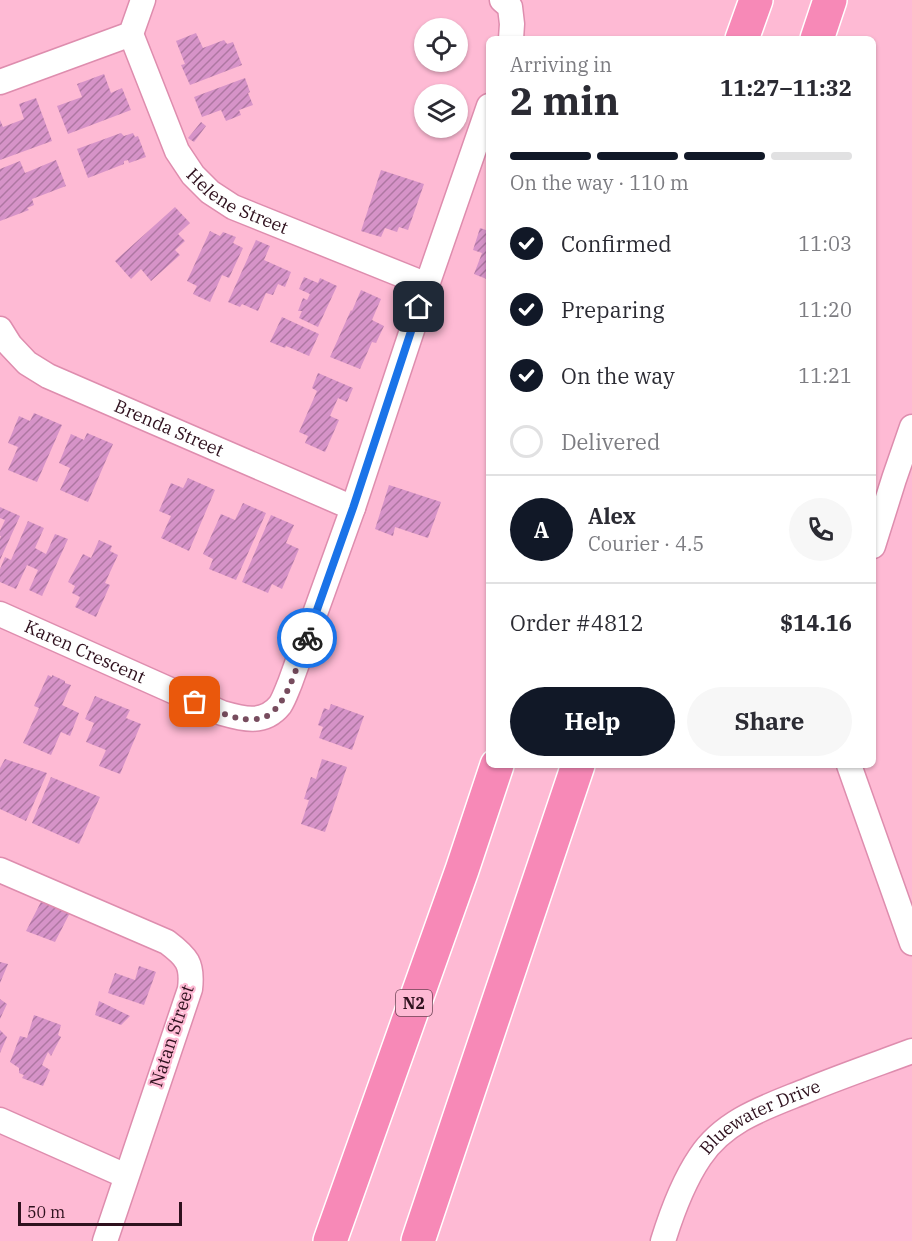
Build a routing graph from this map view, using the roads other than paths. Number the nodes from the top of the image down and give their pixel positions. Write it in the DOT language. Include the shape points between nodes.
graph roads {
  1 [pos="142,0"];
  2 [pos="502,0"];
  3 [pos="756,0"];
  4 [pos="830,0"];
  5 [pos="130,34"];
  6 [pos="511,36"];
  7 [pos="743,36"];
  8 [pos="818,36"];
  9 [pos="0,82"];
  10 [pos="486,115"];
  11 [pos="427,285"];
  12 [pos="0,329"];
  13 [pos="912,427"];
  14 [pos="903,483"];
  15 [pos="353,508"];
  16 [pos="876,540"];
  17 [pos="0,614"];
  18 [pos="496,768"];
  19 [pos="577,768"];
  20 [pos="850,768"];
  21 [pos="0,870"];
  22 [pos="912,944"];
  23 [pos="912,1052"];
  24 [pos="0,1120"];
  25 [pos="126,1176"];
  26 [pos="105,1241"];
  27 [pos="330,1241"];
  28 [pos="418,1241"];
  29 [pos="663,1241"];
  1 -- 5 [label="street"];
  2 -- 6 [label="street" via="510,7"];
  3 -- 7 [label="highway"];
  4 -- 8 [label="highway"];
  5 -- 9 [label="street"];
  5 -- 11 [label="street, Helene Street" via="177,151 210,192 233,207"];
  10 -- 11 [label="street, Karen Crescent"];
  11 -- 15 [label="street, Karen Crescent"];
  12 -- 15 [label="street, Brenda Street" via="27,363 48,376"];
  13 -- 14 [label="street"];
  14 -- 16 [label="street"];
  15 -- 17 [label="street, Karen Crescent" via="290,683 280,705 265,717 245,720 222,713"];
  18 -- 27 [label="highway, N2"];
  19 -- 28 [label="highway"];
  20 -- 22 [label="street"];
  21 -- 25 [label="street, Natan Street" via="167,942 188,961 190,989"];
  23 -- 29 [label="street, Bluewater Drive" via="850,1073 732,1124 700,1156 677,1199"];
  24 -- 25 [label="street"];
  25 -- 26 [label="street, Natan Street"];
}
